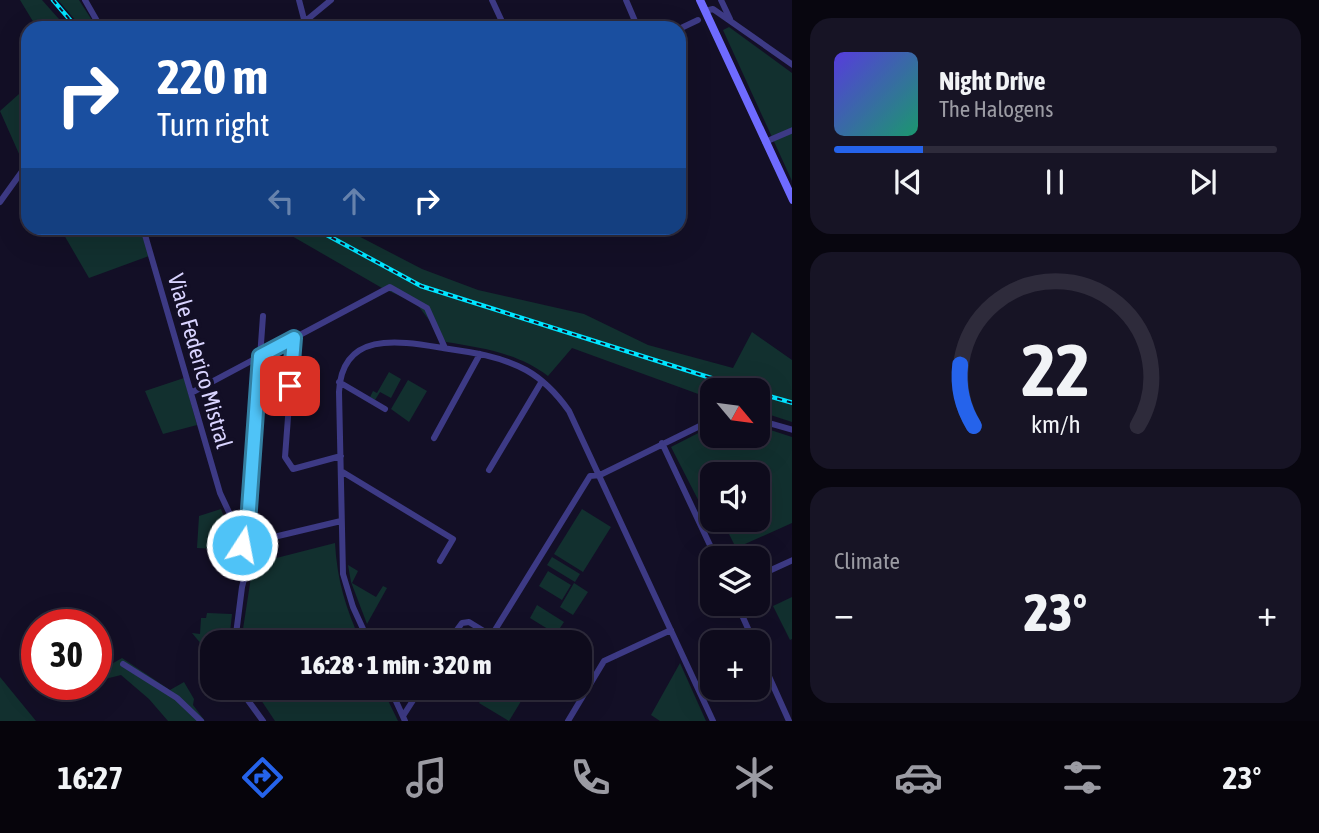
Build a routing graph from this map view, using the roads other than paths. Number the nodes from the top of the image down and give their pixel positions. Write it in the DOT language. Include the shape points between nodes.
graph roads {
  1 [pos="85,0"];
  2 [pos="299,0"];
  3 [pos="331,0"];
  4 [pos="492,0"];
  5 [pos="626,0"];
  6 [pos="701,0"];
  7 [pos="721,0"];
  8 [pos="705,11"];
  9 [pos="698,20"];
  10 [pos="98,21"];
  11 [pos="304,21"];
  12 [pos="306,21"];
  13 [pos="502,21"];
  14 [pos="635,21"];
  15 [pos="731,21"];
  16 [pos="686,26"];
  17 [pos="792,65"];
  18 [pos="792,130"];
  19 [pos="765,142"];
  20 [pos="21,173"];
  21 [pos="792,200"];
  22 [pos="0,202"];
  23 [pos="145,235"];
  24 [pos="263,316"];
  25 [pos="294,338"];
  26 [pos="445,348"];
  27 [pos="480,354"];
  28 [pos="260,356"];
  29 [pos="542,381"];
  30 [pos="339,382"];
  31 [pos="191,393"];
  32 [pos="385,409"];
  33 [pos="770,424"];
  34 [pos="700,426"];
  35 [pos="792,430"];
  36 [pos="434,438"];
  37 [pos="662,443"];
  38 [pos="341,456"];
  39 [pos="489,470"];
  40 [pos="341,471"];
  41 [pos="600,475"];
  42 [pos="249,513"];
  43 [pos="230,517"];
  44 [pos="341,521"];
  45 [pos="257,541"];
  46 [pos="244,542"];
  47 [pos="710,546"];
  48 [pos="251,552"];
  49 [pos="792,560"];
  50 [pos="440,561"];
  51 [pos="770,570"];
  52 [pos="242,587"];
  53 [pos="237,630"];
  54 [pos="364,630"];
  55 [pos="457,630"];
  56 [pos="482,630"];
  57 [pos="495,630"];
  58 [pos="671,630"];
  59 [pos="123,664"];
  60 [pos="770,679"];
  61 [pos="248,700"];
  62 [pos="395,700"];
  63 [pos="414,700"];
  64 [pos="404,719"];
  65 [pos="201,721"];
  66 [pos="263,721"];
  67 [pos="568,721"];
  68 [pos="713,721"];
  69 [pos="789,721"];
  1 -- 10 [label="street"];
  2 -- 11 [label="street"];
  3 -- 12 [label="street"];
  4 -- 13 [label="street"];
  5 -- 14 [label="street"];
  6 -- 8 [label="main road"];
  7 -- 15 [label="street"];
  8 -- 15 [label="street" via="713,9"];
  8 -- 19 [label="main road"];
  9 -- 16 [label="street"];
  15 -- 17 [label="street"];
  18 -- 19 [label="street"];
  19 -- 21 [label="main road"];
  20 -- 22 [label="street"];
  23 -- 31 [label="street, Viale Federico Mistral"];
  24 -- 28 [label="street"];
  25 -- 26 [label="street" via="390,287 422,302"];
  25 -- 28 [label="street"];
  25 -- 38 [label="street" via="285,457 293,470"];
  26 -- 27 [label="street"];
  26 -- 30 [label="street" via="398,341 373,344 351,358"];
  27 -- 29 [label="street"];
  27 -- 36 [label="street"];
  28 -- 31 [label="street"];
  28 -- 42 [label="street"];
  29 -- 39 [label="street"];
  29 -- 41 [label="street" via="569,411"];
  30 -- 32 [label="street"];
  30 -- 38 [label="street"];
  31 -- 43 [label="street, Viale Federico Mistral"];
  33 -- 35 [label="street"];
  34 -- 37 [label="street"];
  37 -- 41 [label="street"];
  37 -- 47 [label="street"];
  38 -- 40 [label="street"];
  40 -- 44 [label="street"];
  40 -- 50 [label="street" via="453,539"];
  41 -- 57 [label="street" via="585,481"];
  41 -- 58 [label="street"];
  42 -- 43 [label="street" via="241,523"];
  42 -- 46 [label="street"];
  43 -- 46 [label="street, Viale Federico Mistral"];
  44 -- 45 [label="street"];
  44 -- 54 [label="street" via="343,574"];
  45 -- 46 [label="street"];
  45 -- 48 [label="street, Viale Federico Mistral" via="257,549"];
  46 -- 48 [label="street"];
  46 -- 52 [label="street, Viale Federico Mistral"];
  48 -- 52 [label="street, Viale Federico Mistral"];
  49 -- 51 [label="street"];
  52 -- 53 [label="street, Viale Federico Mistral"];
  55 -- 56 [label="street" via="469,622"];
  58 -- 67 [label="street" via="604,661"];
  58 -- 68 [label="street"];
  59 -- 65 [label="street" via="177,698"];
  60 -- 69 [label="street"];
  61 -- 66 [label="street"];
  62 -- 64 [label="street"];
  63 -- 64 [label="street"];
}
